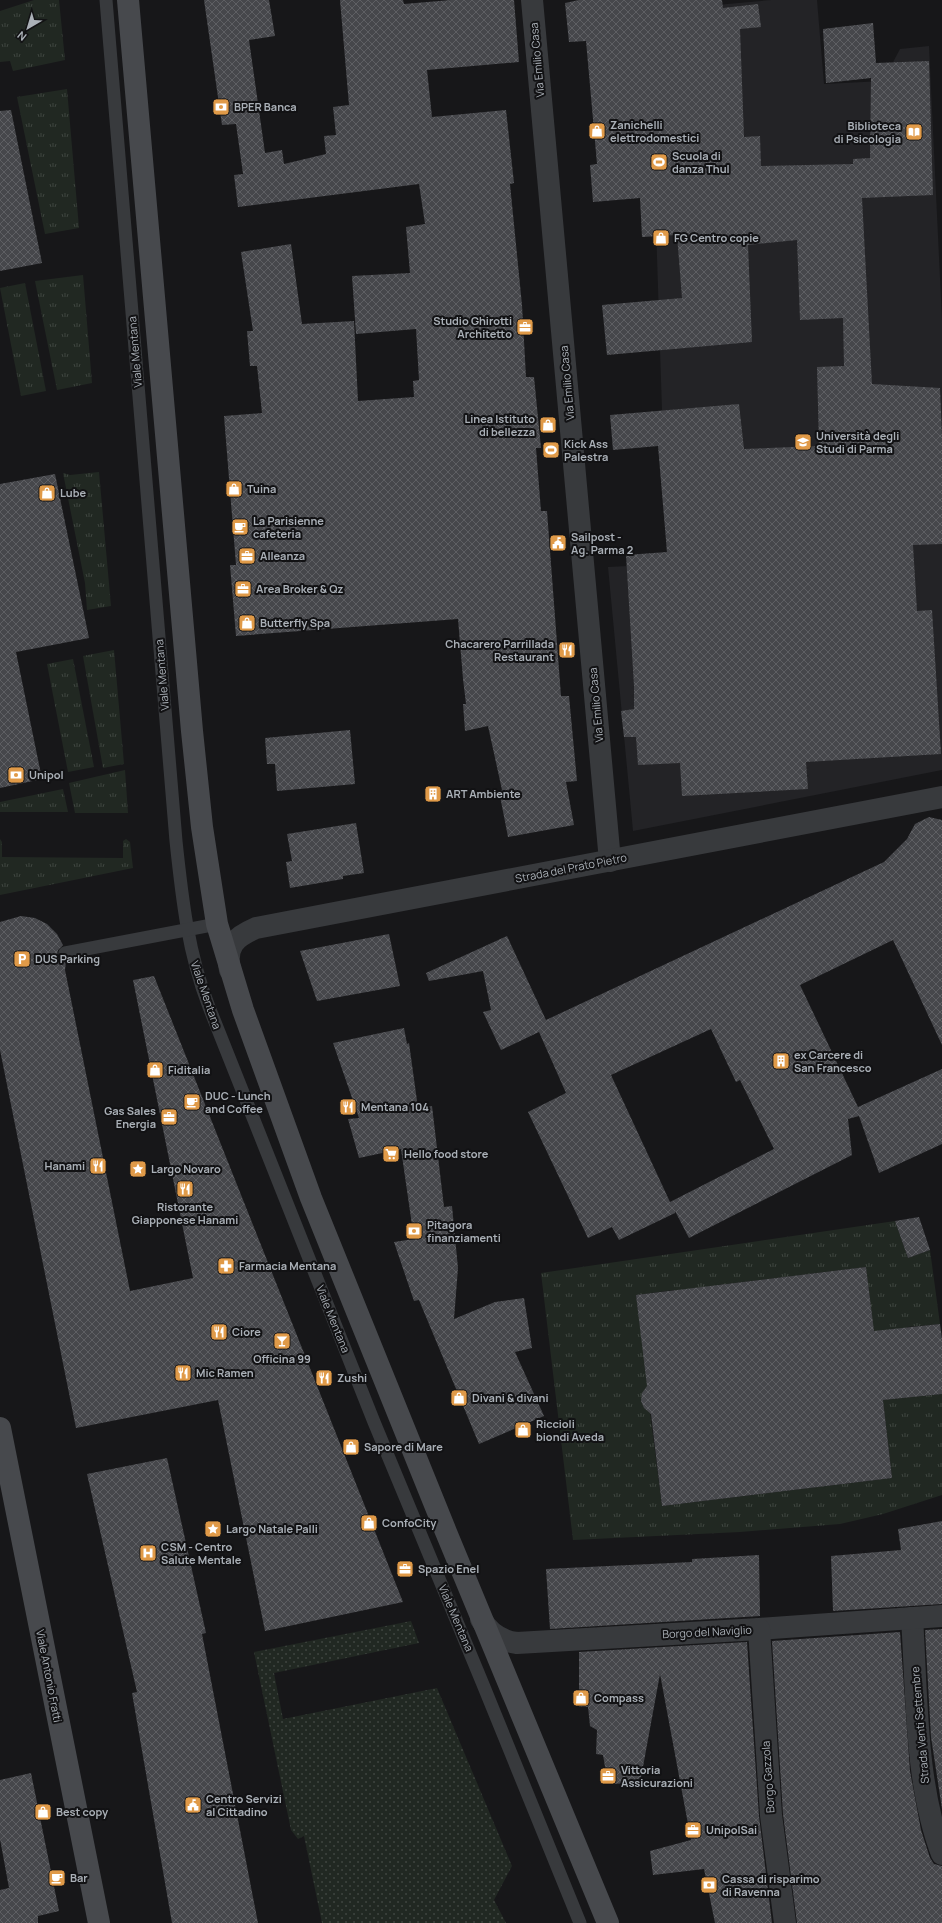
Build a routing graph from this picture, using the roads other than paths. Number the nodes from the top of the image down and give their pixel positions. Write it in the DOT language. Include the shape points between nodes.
graph roads {
  1 [pos="106,0"];
  2 [pos="128,0"];
  3 [pos="532,0"];
  4 [pos="942,797"];
  5 [pos="610,861"];
  6 [pos="217,924"];
  7 [pos="187,930"];
  8 [pos="66,953"];
  9 [pos="230,971"];
  10 [pos="0,1428"];
  11 [pos="942,1616"];
  12 [pos="481,1618"];
  13 [pos="912,1618"];
  14 [pos="759,1629"];
  15 [pos="942,1854"];
  16 [pos="99,1923"];
  17 [pos="580,1923"];
  18 [pos="608,1923"];
  19 [pos="785,1923"];
  1 -- 7 [label="lane, Viale Mentana" via="172,799"];
  2 -- 6 [label="main road, Viale Mentana" via="192,731 202,827"];
  3 -- 5 [label="street, Via Emilio Casa"];
  4 -- 5 [label="street, Strada del Prato Pietro"];
  5 -- 9 [label="street, Strada del Prato Pietro" via="256,928 242,934 233,943 228,955"];
  6 -- 7 [label="lane"];
  6 -- 9 [label="main road, Viale Mentana"];
  7 -- 8 [label="lane"];
  7 -- 17 [label="lane, Viale Mentana" via="208,1007 374,1422"];
  9 -- 12 [label="main road, Viale Mentana" via="311,1198"];
  10 -- 16 [label="main road, Viale Antonio Fratti"];
  11 -- 13 [label="street, Borgo del Naviglio"];
  12 -- 14 [label="street, Borgo del Naviglio" via="495,1635 505,1641 517,1643"];
  12 -- 18 [label="main road, Viale Mentana"];
  13 -- 14 [label="street, Borgo del Naviglio"];
  13 -- 15 [label="street, Strada Venti Settembre" via="922,1764 930,1812"];
  14 -- 19 [label="street, Borgo Gazzola" via="771,1815"];
}
